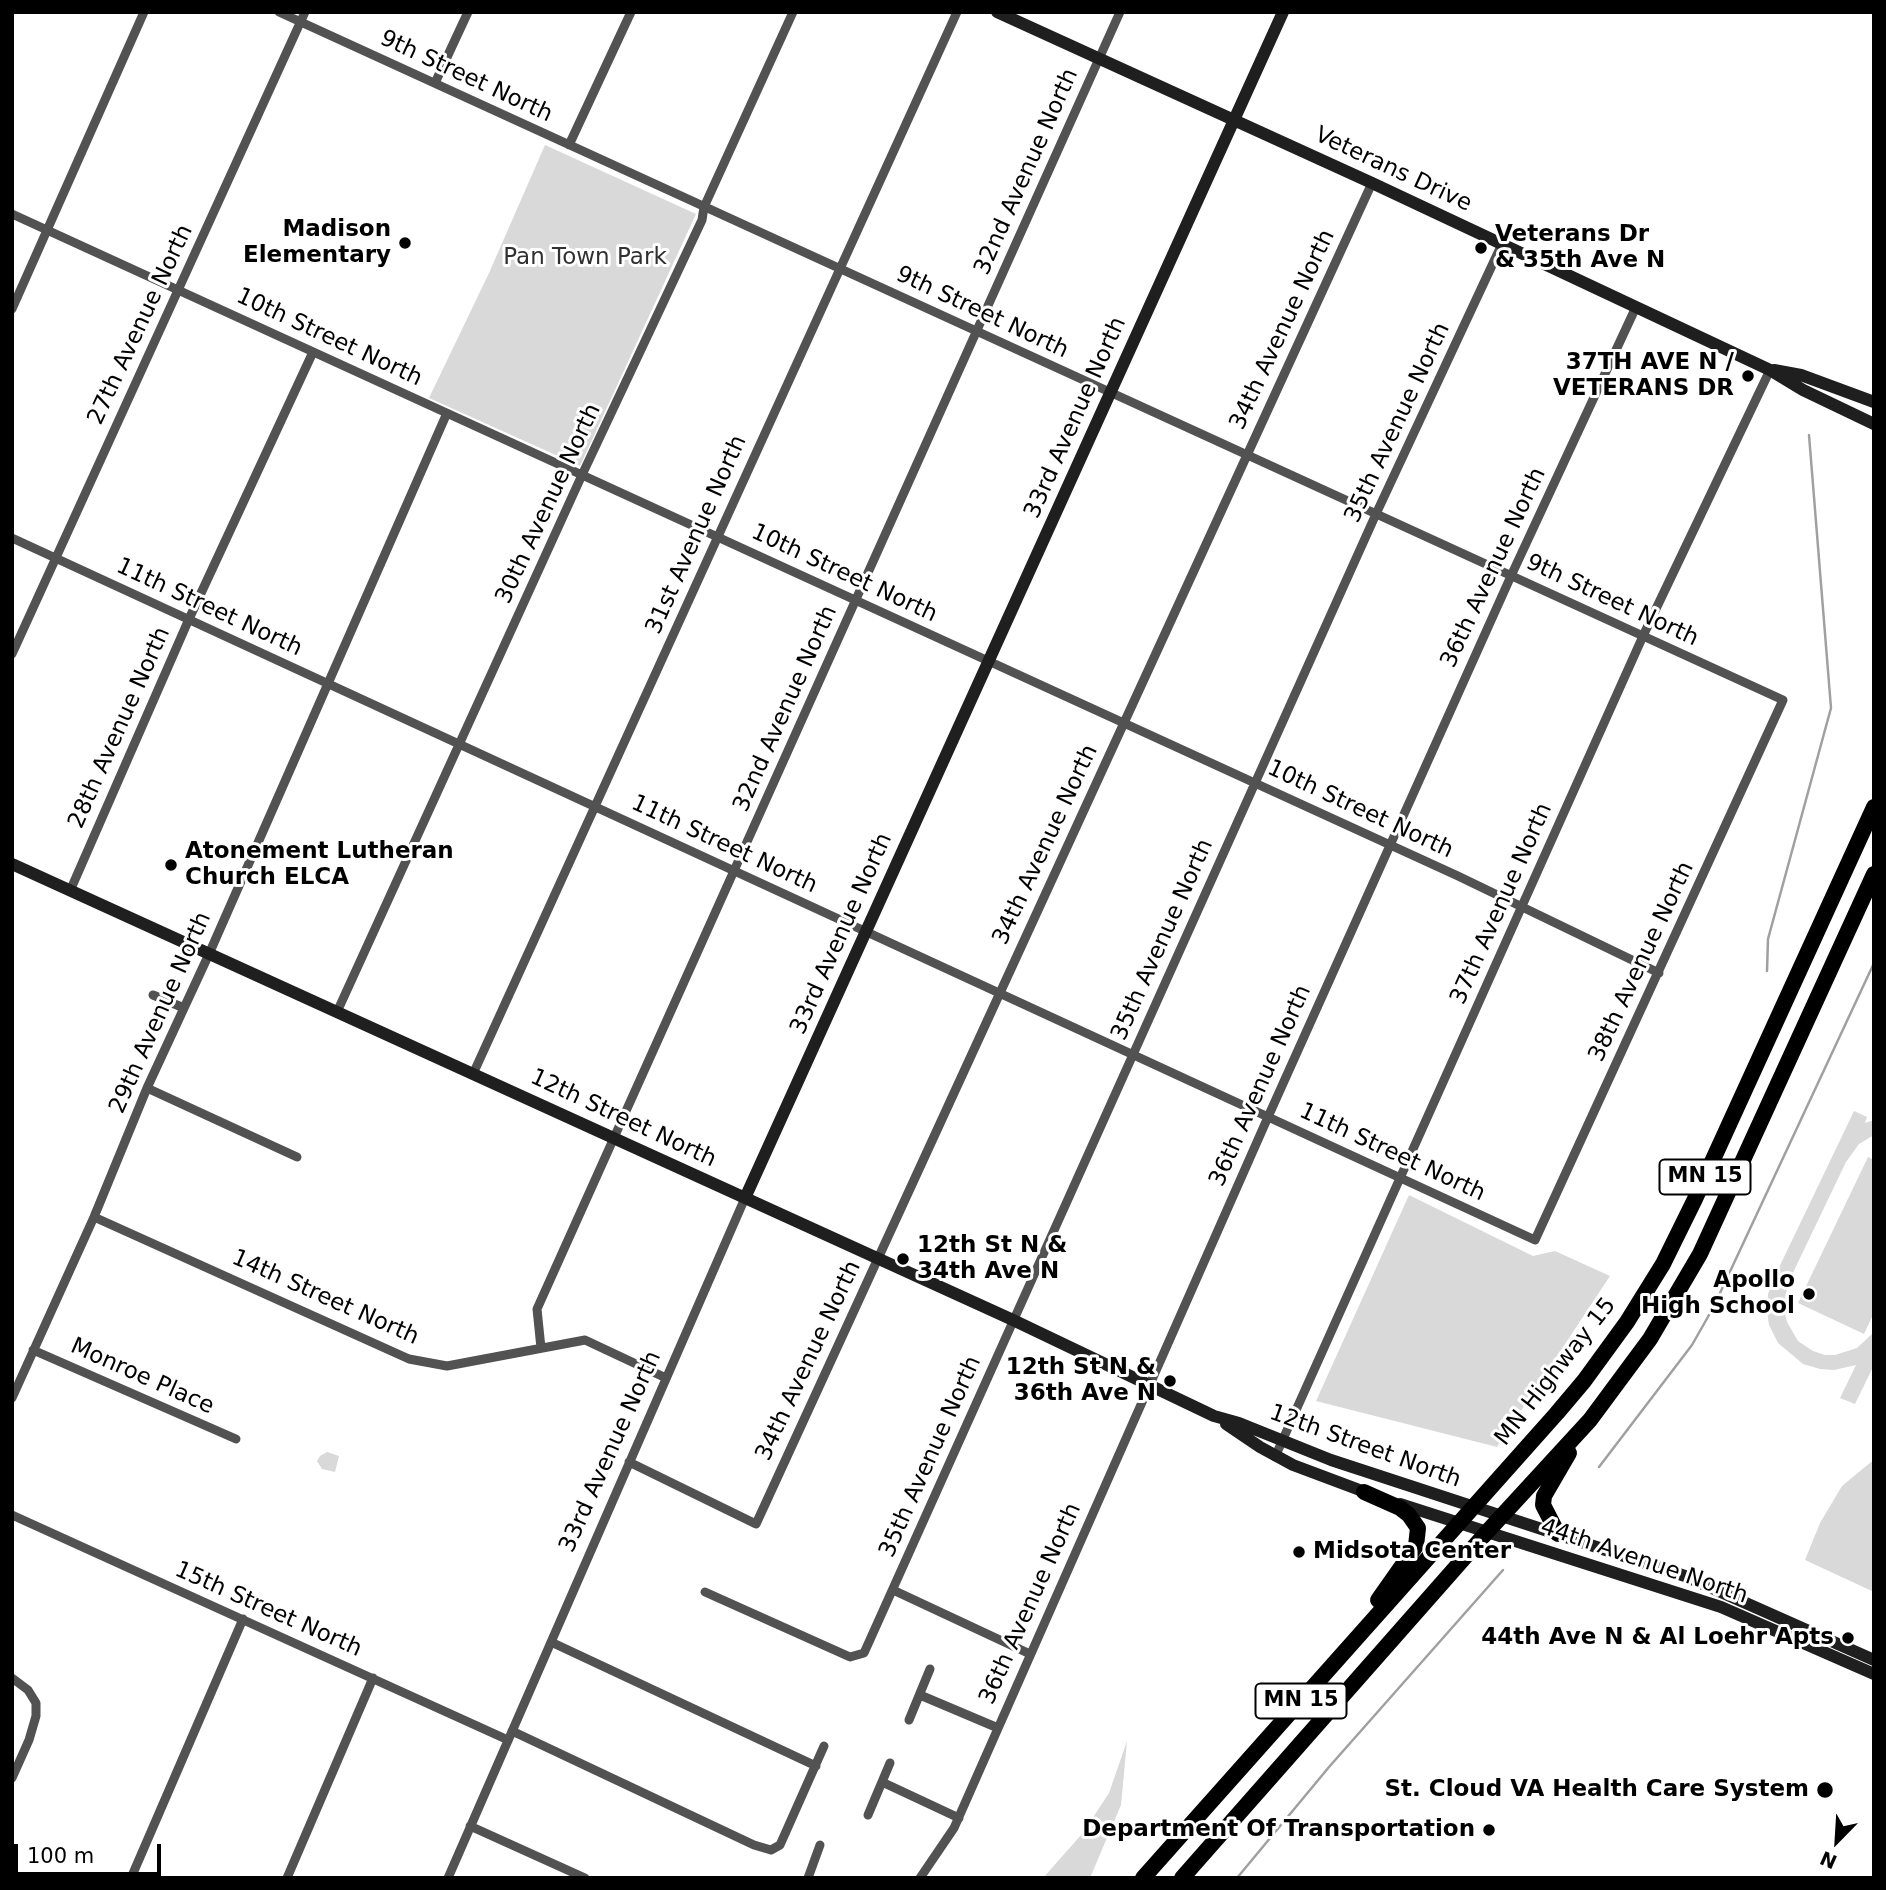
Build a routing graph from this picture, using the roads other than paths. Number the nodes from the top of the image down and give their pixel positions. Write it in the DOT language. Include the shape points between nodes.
graph roads {
  1 [pos="144,12"];
  2 [pos="279,12"];
  3 [pos="305,12"];
  4 [pos="468,12"];
  5 [pos="631,12"];
  6 [pos="793,12"];
  7 [pos="957,12"];
  8 [pos="997,12"];
  9 [pos="1120,12"];
  10 [pos="1283,12"];
  11 [pos="301,22"];
  12 [pos="1099,59"];
  13 [pos="435,83"];
  14 [pos="1234,120"];
  15 [pos="569,145"];
  16 [pos="1372,183"];
  17 [pos="704,207"];
  18 [pos="12,214"];
  19 [pos="47,230"];
  20 [pos="1502,244"];
  21 [pos="840,269"];
  22 [pos="178,290"];
  23 [pos="1636,307"];
  24 [pos="12,309"];
  25 [pos="976,331"];
  26 [pos="313,352"];
  27 [pos="1770,370"];
  28 [pos="1111,393"];
  29 [pos="1874,402"];
  30 [pos="447,413"];
  31 [pos="1874,424"];
  32 [pos="1247,455"];
  33 [pos="582,475"];
  34 [pos="1376,514"];
  35 [pos="718,537"];
  36 [pos="12,538"];
  37 [pos="56,558"];
  38 [pos="1511,576"];
  39 [pos="856,600"];
  40 [pos="189,619"];
  41 [pos="1643,636"];
  42 [pos="12,654"];
  43 [pos="989,661"];
  44 [pos="328,684"];
  45 [pos="1783,700"];
  46 [pos="1124,723"];
  47 [pos="460,744"];
  48 [pos="1255,783"];
  49 [pos="595,807"];
  50 [pos="1874,807"];
  51 [pos="1390,845"];
  52 [pos="12,864"];
  53 [pos="734,871"];
  54 [pos="1874,874"];
  55 [pos="70,891"];
  56 [pos="1523,907"];
  57 [pos="866,932"];
  58 [pos="209,954"];
  59 [pos="1658,972"];
  60 [pos="999,993"];
  61 [pos="153,995"];
  62 [pos="184,1008"];
  63 [pos="337,1012"];
  64 [pos="1133,1055"];
  65 [pos="473,1074"];
  66 [pos="147,1088"];
  67 [pos="1268,1117"];
  68 [pos="614,1138"];
  69 [pos="297,1157"];
  70 [pos="1399,1177"];
  71 [pos="746,1198"];
  72 [pos="94,1217"];
  73 [pos="1535,1240"];
  74 [pos="877,1259"];
  75 [pos="1013,1321"];
  76 [pos="541,1348"];
  77 [pos="33,1350"];
  78 [pos="666,1378"];
  79 [pos="1148,1385"];
  80 [pos="12,1398"];
  81 [pos="1214,1416"];
  82 [pos="1590,1420"];
  83 [pos="236,1439"];
  84 [pos="1282,1441"];
  85 [pos="1275,1457"];
  86 [pos="629,1462"];
  87 [pos="1364,1492"];
  88 [pos="1474,1508"];
  89 [pos="12,1514"];
  90 [pos="1502,1516"];
  91 [pos="1459,1524"];
  92 [pos="1487,1532"];
  93 [pos="1558,1534"];
  94 [pos="893,1590"];
  95 [pos="705,1592"];
  96 [pos="243,1619"];
  97 [pos="551,1642"];
  98 [pos="1030,1654"];
  99 [pos="1874,1660"];
  100 [pos="930,1669"];
  101 [pos="1874,1674"];
  102 [pos="12,1678"];
  103 [pos="373,1678"];
  104 [pos="920,1695"];
  105 [pos="1295,1707"];
  106 [pos="909,1720"];
  107 [pos="998,1728"];
  108 [pos="510,1735"];
  109 [pos="824,1746"];
  110 [pos="890,1763"];
  111 [pos="816,1766"];
  112 [pos="12,1777"];
  113 [pos="882,1782"];
  114 [pos="868,1815"];
  115 [pos="959,1818"];
  116 [pos="470,1826"];
  117 [pos="820,1845"];
  118 [pos="131,1878"];
  119 [pos="287,1878"];
  120 [pos="449,1878"];
  121 [pos="585,1878"];
  122 [pos="808,1878"];
  123 [pos="920,1878"];
  124 [pos="1143,1878"];
  125 [pos="1182,1878"];
  1 -- 19 [label="street"];
  2 -- 11 [label="street, 9th Street North"];
  3 -- 11 [label="street, 27th Avenue North"];
  4 -- 13 [label="street"];
  5 -- 15 [label="street"];
  6 -- 17 [label="street, 30th Avenue North"];
  7 -- 21 [label="street, 31st Avenue North"];
  8 -- 12 [label="street, Veterans Drive"];
  9 -- 12 [label="street, 32nd Avenue North"];
  10 -- 14 [label="street, 33rd Avenue North"];
  11 -- 13 [label="street, 9th Street North"];
  11 -- 22 [label="street, 27th Avenue North"];
  12 -- 14 [label="street, Veterans Drive"];
  12 -- 25 [label="street, 32nd Avenue North"];
  13 -- 15 [label="street, 9th Street North"];
  14 -- 16 [label="street, Veterans Drive"];
  14 -- 28 [label="street, 33rd Avenue North"];
  15 -- 17 [label="street, 9th Street North"];
  16 -- 20 [label="street, Veterans Drive"];
  16 -- 32 [label="street, 34th Avenue North"];
  17 -- 21 [label="street, 9th Street North"];
  17 -- 33 [label="street, 30th Avenue North"];
  18 -- 19 [label="street, 10th Street North"];
  19 -- 22 [label="street, 10th Street North"];
  19 -- 24 [label="street"];
  20 -- 23 [label="street, Veterans Drive"];
  20 -- 34 [label="street, 35th Avenue North"];
  21 -- 25 [label="street, 9th Street North"];
  21 -- 35 [label="street, 31st Avenue North"];
  22 -- 26 [label="street, 10th Street North"];
  22 -- 37 [label="street, 27th Avenue North"];
  23 -- 27 [label="street, Veterans Drive"];
  23 -- 38 [label="street, 36th Avenue North"];
  25 -- 28 [label="street, 9th Street North"];
  25 -- 39 [label="street, 32nd Avenue North"];
  26 -- 30 [label="street, 10th Street North"];
  26 -- 40 [label="street, 28th Avenue North"];
  27 -- 29 [label="street, Veterans Drive" via="1801,375"];
  27 -- 31 [label="street, Veterans Drive"];
  27 -- 41 [label="street, 37th Avenue North"];
  28 -- 32 [label="street, 9th Street North"];
  28 -- 43 [label="street, 33rd Avenue North"];
  30 -- 33 [label="street, 10th Street North"];
  30 -- 44 [label="street, 29th Avenue North"];
  32 -- 34 [label="street, 9th Street North"];
  32 -- 46 [label="street, 34th Avenue North"];
  33 -- 35 [label="street, 10th Street North"];
  33 -- 47 [label="street, 30th Avenue North"];
  34 -- 38 [label="street, 9th Street North"];
  34 -- 48 [label="street, 35th Avenue North"];
  35 -- 39 [label="street, 10th Street North"];
  35 -- 49 [label="street, 31st Avenue North"];
  36 -- 37 [label="street, 11th Street North"];
  37 -- 40 [label="street, 11th Street North"];
  37 -- 42 [label="street, 27th Avenue North"];
  38 -- 41 [label="street, 9th Street North"];
  38 -- 51 [label="street, 36th Avenue North"];
  39 -- 43 [label="street, 10th Street North"];
  39 -- 53 [label="street, 32nd Avenue North"];
  40 -- 44 [label="street, 11th Street North"];
  40 -- 55 [label="street, 28th Avenue North"];
  41 -- 45 [label="street, 9th Street North"];
  41 -- 56 [label="street, 37th Avenue North"];
  43 -- 46 [label="street, 10th Street North"];
  43 -- 57 [label="street, 33rd Avenue North"];
  44 -- 47 [label="street, 11th Street North"];
  44 -- 58 [label="street, 29th Avenue North"];
  45 -- 59 [label="street, 38th Avenue North"];
  46 -- 48 [label="street, 10th Street North"];
  46 -- 60 [label="street, 34th Avenue North"];
  47 -- 49 [label="street, 11th Street North"];
  47 -- 63 [label="street, 30th Avenue North"];
  48 -- 51 [label="street, 10th Street North"];
  48 -- 64 [label="street, 35th Avenue North"];
  49 -- 53 [label="street, 11th Street North"];
  49 -- 65 [label="street, 31st Avenue North"];
  50 -- 88 [label="highway, MN Highway 15 / MN 15" via="1663,1264 1584,1381"];
  51 -- 56 [label="street, 10th Street North"];
  51 -- 67 [label="street, 36th Avenue North"];
  52 -- 55 [label="street, 12th Street North"];
  53 -- 57 [label="street, 11th Street North"];
  53 -- 68 [label="street, 32nd Avenue North"];
  54 -- 82 [label="highway, MN 15" via="1700,1254 1650,1339"];
  55 -- 58 [label="street, 12th Street North"];
  56 -- 59 [label="street, 10th Street North"];
  56 -- 70 [label="street, 37th Avenue North"];
  57 -- 60 [label="street, 11th Street North"];
  57 -- 71 [label="street, 33rd Avenue North"];
  58 -- 62 [label="street, 29th Avenue North"];
  58 -- 63 [label="street, 12th Street North"];
  59 -- 73 [label="street, 38th Avenue North"];
  60 -- 64 [label="street, 11th Street North"];
  60 -- 74 [label="street, 34th Avenue North"];
  61 -- 62 [label="street"];
  62 -- 66 [label="street, 29th Avenue North"];
  63 -- 65 [label="street, 12th Street North"];
  64 -- 67 [label="street, 11th Street North"];
  64 -- 75 [label="street, 35th Avenue North"];
  65 -- 68 [label="street, 12th Street North"];
  66 -- 69 [label="street"];
  66 -- 72 [label="street, 29th Avenue North"];
  67 -- 70 [label="street, 11th Street North"];
  67 -- 79 [label="street, 36th Avenue North"];
  68 -- 71 [label="street, 12th Street North"];
  68 -- 76 [label="street, 32nd Avenue North" via="537,1308"];
  70 -- 73 [label="street, 11th Street North"];
  70 -- 84 [label="street, 37th Avenue North"];
  71 -- 74 [label="street, 12th Street North"];
  71 -- 78 [label="street, 33rd Avenue North"];
  72 -- 76 [label="street, 14th Street North" via="409,1359 447,1366"];
  72 -- 77 [label="street, 29th Avenue North"];
  74 -- 75 [label="street, 12th Street North"];
  74 -- 86 [label="street, 34th Avenue North" via="755,1524"];
  75 -- 79 [label="street, 12th Street North"];
  75 -- 94 [label="street, 35th Avenue North"];
  76 -- 78 [label="street, 14th Street North" via="585,1340"];
  77 -- 80 [label="street, 29th Avenue North"];
  77 -- 83 [label="street, Monroe Place"];
  78 -- 86 [label="street, 33rd Avenue North"];
  79 -- 81 [label="street, 12th Street North"];
  79 -- 98 [label="street, 36th Avenue North"];
  81 -- 84 [label="street, 12th Street North"];
  81 -- 85 [label="street, 12th Street North"];
  82 -- 90 [label="highway, MN 15"];
  82 -- 93 [label="highway" via="1544,1496 1544,1511"];
  84 -- 85 [label="street, 37th Avenue North"];
  84 -- 88 [label="street, 12th Street North"];
  85 -- 87 [label="street, 12th Street North"];
  86 -- 97 [label="street, 33rd Avenue North"];
  87 -- 91 [label="street, 12th Street North"];
  87 -- 105 [label="highway" via="1409,1515 1418,1528 1416,1546"];
  88 -- 90 [label="street, 12th Street North"];
  88 -- 91 [label="highway, MN Highway 15 / MN 15"];
  89 -- 96 [label="street, 15th Street North"];
  90 -- 92 [label="highway, MN 15"];
  90 -- 93 [label="street, 44th Avenue North"];
  91 -- 92 [label="street, 44th Avenue North"];
  91 -- 105 [label="highway, MN Highway 15 / MN 15"];
  92 -- 101 [label="street, 44th Avenue North" via="1721,1608"];
  92 -- 125 [label="highway, MN 15"];
  93 -- 99 [label="street, 44th Avenue North" via="1685,1576"];
  94 -- 95 [label="street, 35th Avenue North" via="864,1653 850,1657"];
  94 -- 98 [label="street"];
  96 -- 103 [label="street, 15th Street North"];
  96 -- 118 [label="street"];
  97 -- 108 [label="street, 33rd Avenue North"];
  97 -- 111 [label="street"];
  98 -- 107 [label="street, 36th Avenue North"];
  100 -- 104 [label="street"];
  102 -- 112 [label="street" via="28,1690 36,1703 36,1716"];
  103 -- 108 [label="street, 15th Street North"];
  103 -- 119 [label="street"];
  104 -- 106 [label="street"];
  104 -- 107 [label="street"];
  105 -- 124 [label="highway, MN Highway 15 / MN 15"];
  107 -- 115 [label="street, 36th Avenue North"];
  108 -- 111 [label="street, 15th Street North" via="771,1850 780,1845"];
  108 -- 116 [label="street, 33rd Avenue North"];
  109 -- 111 [label="street"];
  110 -- 113 [label="street"];
  113 -- 114 [label="street"];
  113 -- 115 [label="street"];
  115 -- 123 [label="street, 36th Avenue North"];
  116 -- 120 [label="street, 33rd Avenue North"];
  116 -- 121 [label="street"];
  117 -- 122 [label="street"];
}
